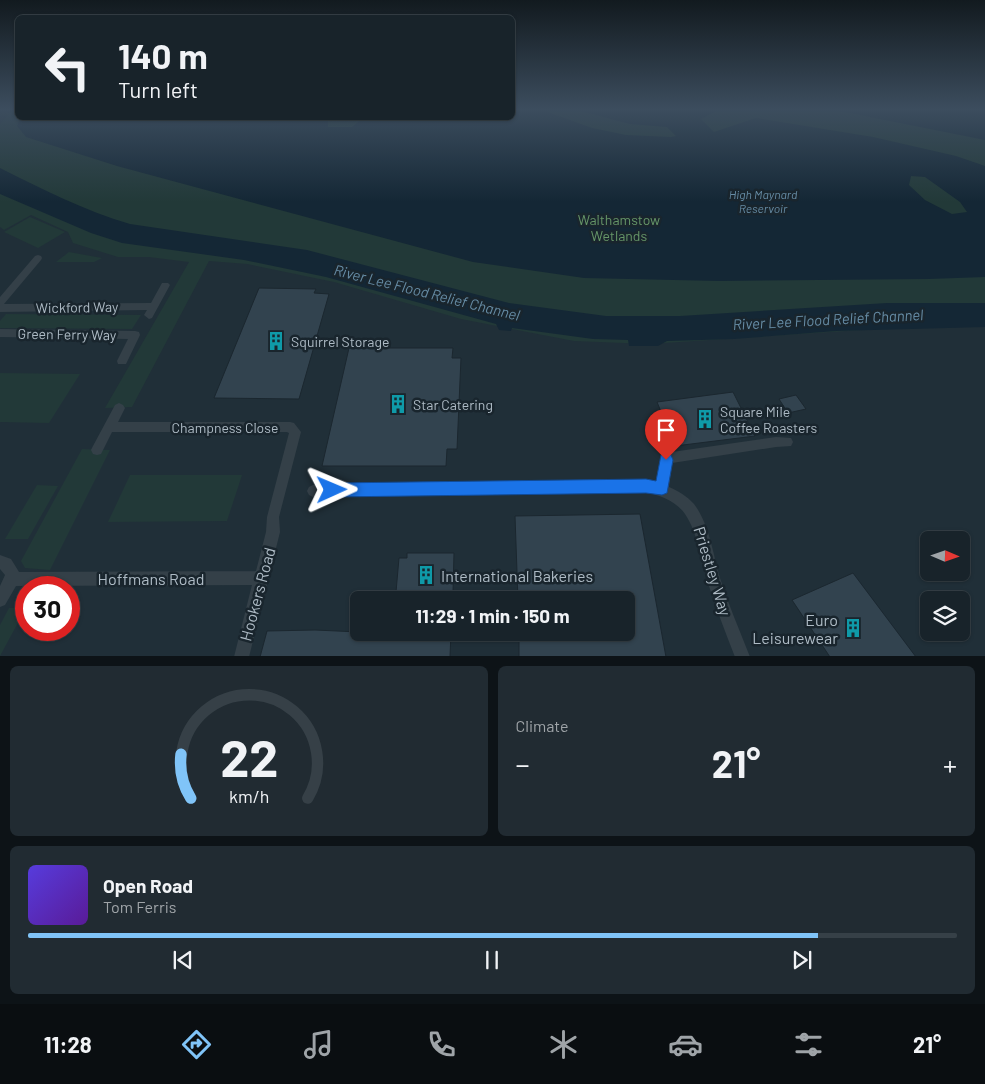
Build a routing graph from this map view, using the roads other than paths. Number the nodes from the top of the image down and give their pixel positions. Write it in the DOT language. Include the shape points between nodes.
graph roads {
  1 [pos="38,258"];
  2 [pos="165,285"];
  3 [pos="0,303"];
  4 [pos="0,308"];
  5 [pos="0,334"];
  6 [pos="122,361"];
  7 [pos="119,408"];
  8 [pos="109,427"];
  9 [pos="787,442"];
  10 [pos="97,450"];
  11 [pos="662,489"];
  12 [pos="313,490"];
  13 [pos="273,532"];
  14 [pos="0,562"];
  15 [pos="261,578"];
  16 [pos="12,579"];
  17 [pos="0,600"];
  18 [pos="240,656"];
  19 [pos="743,656"];
  1 -- 3 [label="street"];
  2 -- 4 [label="street, Wickford Way" via="152,311"];
  5 -- 6 [label="street, Green Ferry Way" via="135,335"];
  7 -- 8 [label="street"];
  8 -- 10 [label="street"];
  8 -- 13 [label="street, Champness Close" via="290,427 295,432 294,439 273,517"];
  9 -- 11 [label="street" via="676,456 666,460"];
  11 -- 12 [label="street, Priestley Way" via="646,486"];
  11 -- 19 [label="street, Priestley Way" via="674,494 694,513 713,580"];
  13 -- 15 [label="street, Hookers Road"];
  14 -- 16 [label="street" via="10,567"];
  15 -- 16 [label="street, Hoffmans Road"];
  15 -- 18 [label="street, Hookers Road"];
  16 -- 17 [label="street"];
}
